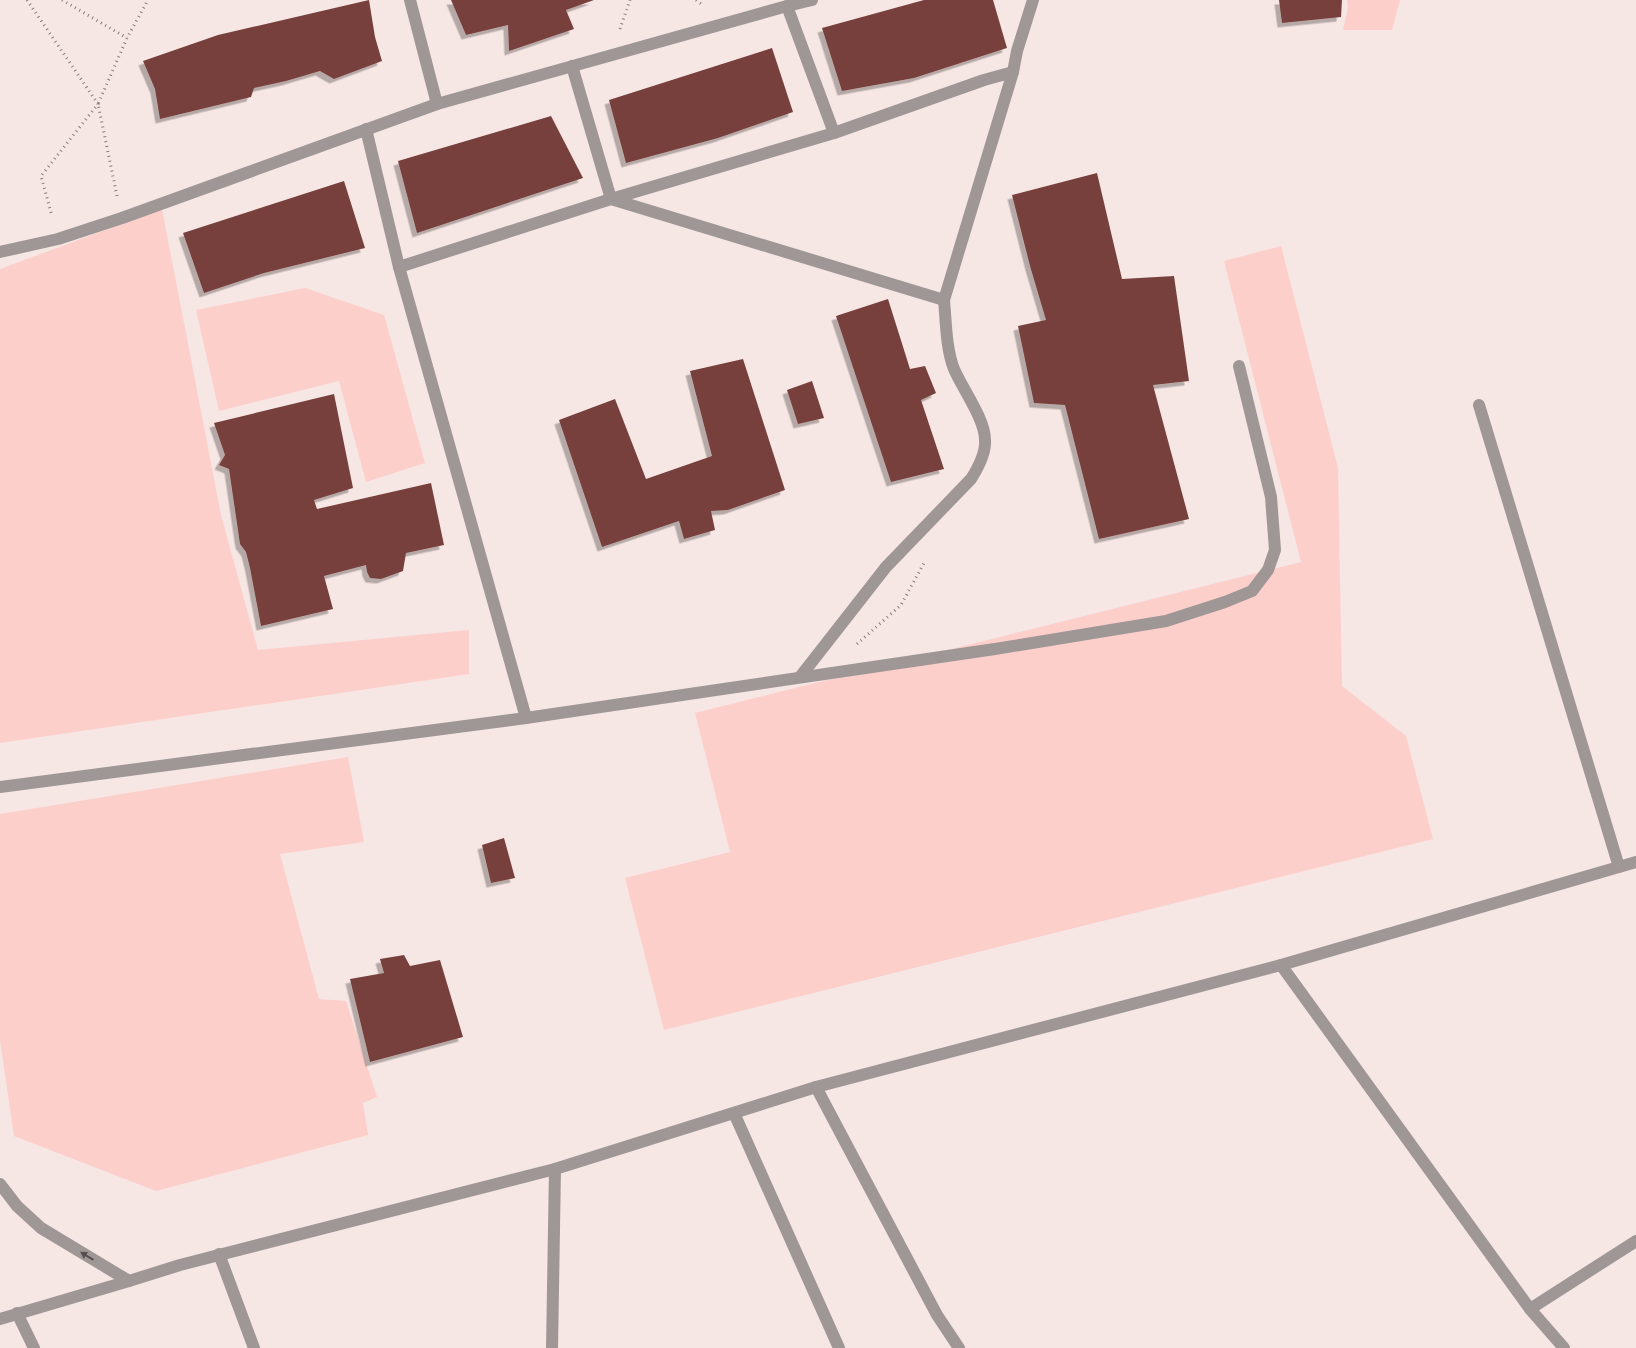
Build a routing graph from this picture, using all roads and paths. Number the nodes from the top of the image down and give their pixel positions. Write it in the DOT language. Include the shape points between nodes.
graph roads {
  1 [pos="27,0"];
  2 [pos="62,0"];
  3 [pos="148,0"];
  4 [pos="410,0"];
  5 [pos="812,0"];
  6 [pos="1033,0"];
  7 [pos="787,6"];
  8 [pos="127,38"];
  9 [pos="572,66"];
  10 [pos="1013,72"];
  11 [pos="98,104"];
  12 [pos="437,104"];
  13 [pos="366,129"];
  14 [pos="834,133"];
  15 [pos="611,200"];
  16 [pos="122,218"];
  17 [pos="58,239"];
  18 [pos="0,252"];
  19 [pos="399,267"];
  20 [pos="944,300"];
  21 [pos="1240,366"];
  22 [pos="1479,405"];
  23 [pos="800,678"];
  24 [pos="526,718"];
  25 [pos="0,787"];
  26 [pos="1636,862"];
  27 [pos="1619,867"];
  28 [pos="1281,965"];
  29 [pos="816,1088"];
  30 [pos="734,1113"];
  31 [pos="555,1169"];
  32 [pos="0,1184"];
  33 [pos="1636,1240"];
  34 [pos="219,1254"];
  35 [pos="129,1281"];
  36 [pos="1530,1309"];
  37 [pos="17,1313"];
  38 [pos="0,1319"];
  39 [pos="34,1348"];
  40 [pos="254,1348"];
  41 [pos="552,1348"];
  42 [pos="839,1348"];
  43 [pos="959,1348"];
  44 [pos="1564,1348"];
  1 -- 11 [label="path"];
  2 -- 8 [label="path"];
  3 -- 8 [label="path"];
  4 -- 12 [label="street"];
  5 -- 7 [label="street"];
  6 -- 10 [label="street"];
  7 -- 9 [label="street"];
  7 -- 14 [label="street"];
  8 -- 11 [label="path"];
  9 -- 12 [label="street"];
  9 -- 15 [label="street"];
  10 -- 14 [label="street"];
  10 -- 20 [label="street"];
  11 -- 16 [label="path"];
  11 -- 17 [label="path" via="41,176"];
  12 -- 13 [label="street"];
  13 -- 16 [label="street"];
  13 -- 19 [label="street"];
  14 -- 15 [label="street"];
  15 -- 19 [label="street"];
  15 -- 20 [label="street"];
  16 -- 17 [label="street"];
  17 -- 18 [label="street"];
  19 -- 24 [label="street"];
  20 -- 23 [label="street" via="954,367 983,426 985,440 978,467 971,479 886,567"];
  21 -- 23 [label="street" via="1271,497 1275,550 1268,570 1252,592 1166,621"];
  22 -- 27 [label="street"];
  23 -- 24 [label="street"];
  24 -- 25 [label="street"];
  26 -- 27 [label="street"];
  27 -- 28 [label="street"];
  28 -- 29 [label="street"];
  28 -- 36 [label="street"];
  29 -- 30 [label="street"];
  29 -- 43 [label="street" via="937,1315"];
  30 -- 31 [label="street"];
  30 -- 42 [label="street"];
  31 -- 34 [label="street"];
  31 -- 41 [label="street"];
  35 -- 32 [label="street, one-way" via="41,1228 17,1206"];
  33 -- 36 [label="street"];
  34 -- 35 [label="street"];
  34 -- 40 [label="street"];
  35 -- 37 [label="street"];
  36 -- 44 [label="street"];
  37 -- 38 [label="street"];
  37 -- 39 [label="street"];
}
